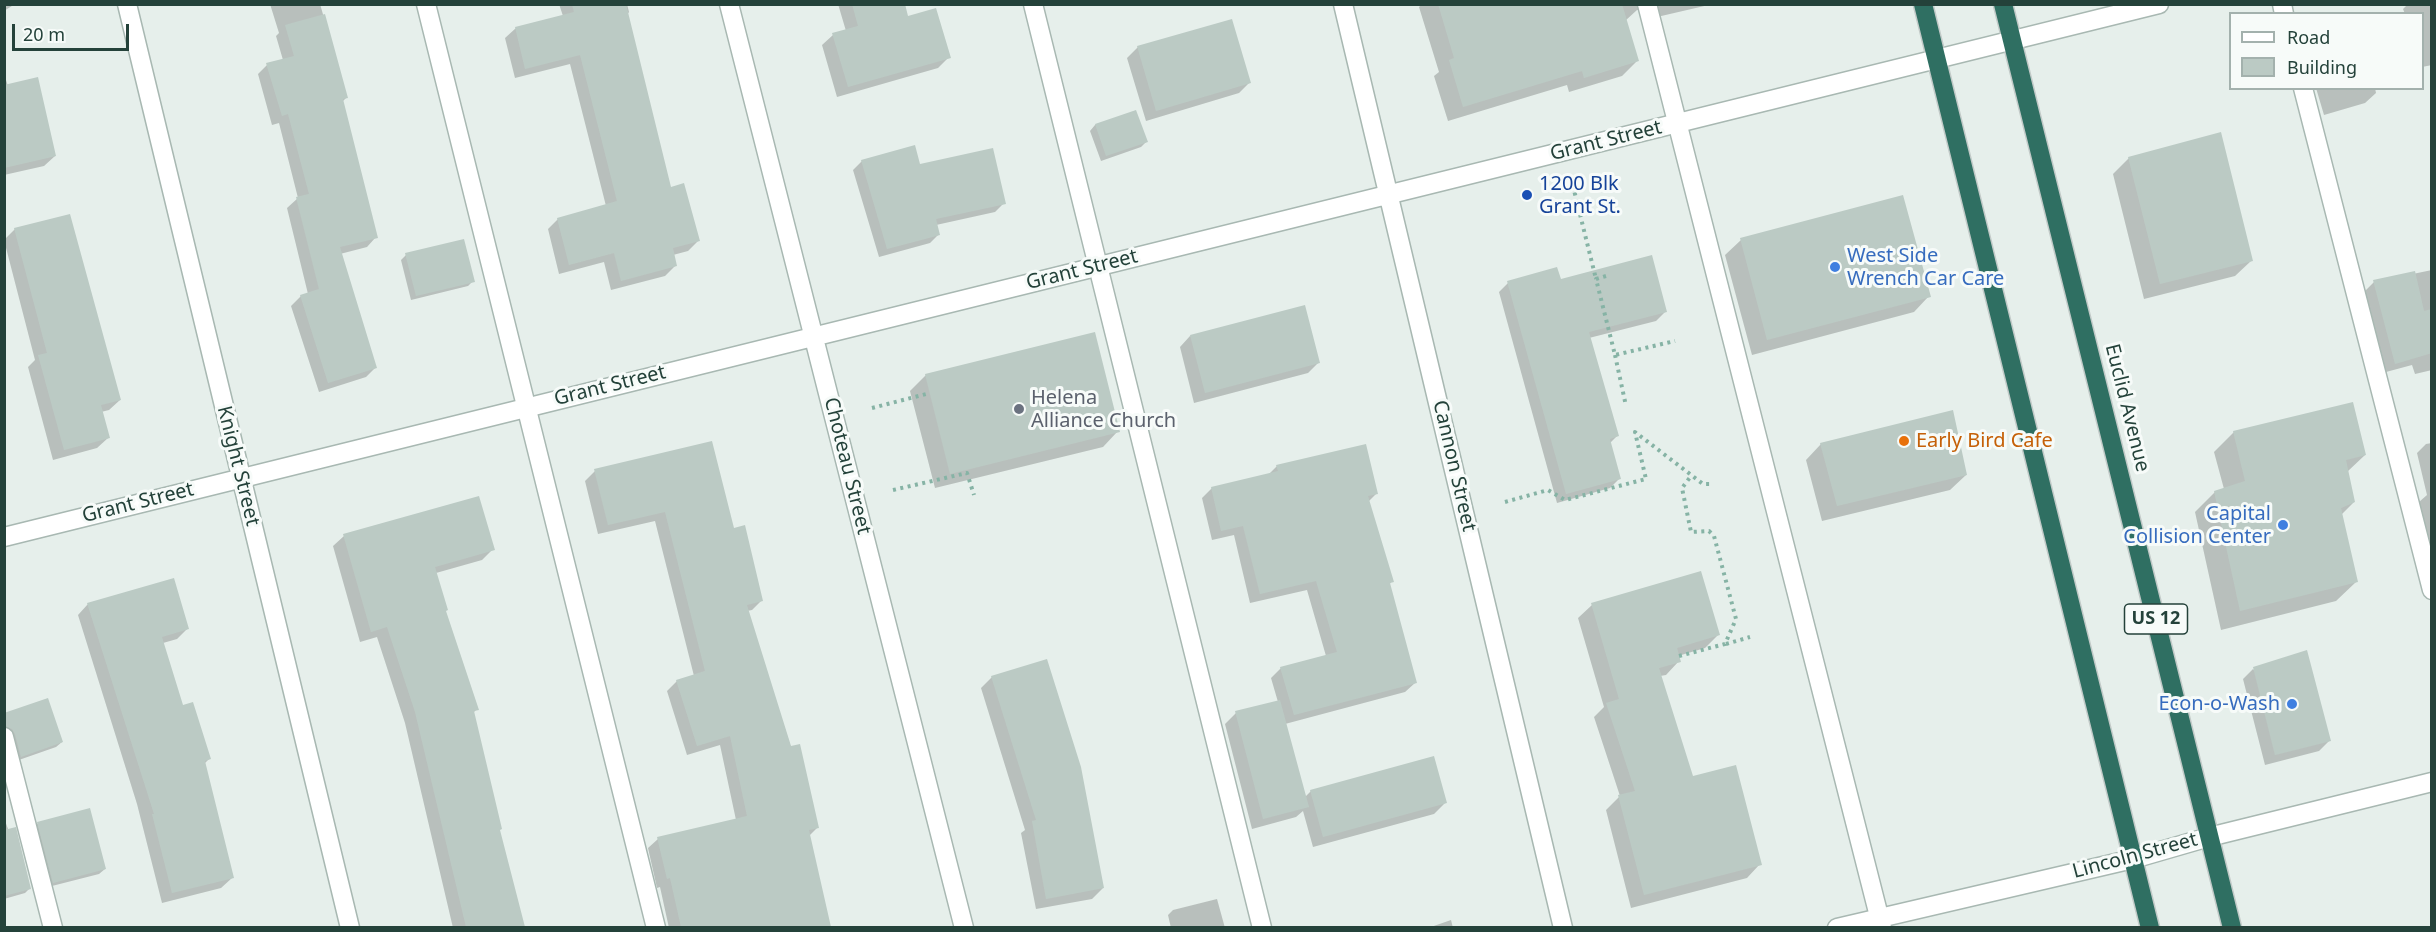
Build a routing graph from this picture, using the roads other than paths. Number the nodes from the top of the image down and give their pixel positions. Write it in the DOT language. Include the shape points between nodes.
graph roads {
  1 [pos="127,4"];
  2 [pos="426,4"];
  3 [pos="729,4"];
  4 [pos="1033,4"];
  5 [pos="1343,4"];
  6 [pos="1647,4"];
  7 [pos="1923,4"];
  8 [pos="2003,4"];
  9 [pos="2159,4"];
  10 [pos="2012,41"];
  11 [pos="1937,60"];
  12 [pos="2305,90"];
  13 [pos="1678,124"];
  14 [pos="1390,195"];
  15 [pos="1098,266"];
  16 [pos="814,336"];
  17 [pos="526,407"];
  18 [pos="241,477"];
  19 [pos="4,537"];
  20 [pos="2432,590"];
  21 [pos="4,737"];
  22 [pos="2432,782"];
  23 [pos="2209,837"];
  24 [pos="2133,858"];
  25 [pos="1881,922"];
  26 [pos="53,927"];
  27 [pos="350,927"];
  28 [pos="656,927"];
  29 [pos="964,927"];
  30 [pos="1262,927"];
  31 [pos="1563,927"];
  32 [pos="1837,927"];
  33 [pos="2150,927"];
  34 [pos="2232,927"];
  1 -- 18 [label="street, Knight Street"];
  2 -- 17 [label="street"];
  3 -- 16 [label="street, Choteau Street"];
  4 -- 15 [label="street"];
  5 -- 14 [label="street, Cannon Street"];
  6 -- 13 [label="street"];
  7 -- 11 [label="highway"];
  8 -- 10 [label="highway, Euclid Avenue / US 12"];
  9 -- 10 [label="street, Grant Street"];
  10 -- 11 [label="street, Grant Street"];
  10 -- 23 [label="highway, Euclid Avenue / US 12"];
  11 -- 13 [label="street, Grant Street"];
  11 -- 24 [label="highway"];
  12 -- 20 [label="street"];
  13 -- 14 [label="street, Grant Street"];
  13 -- 25 [label="street"];
  14 -- 15 [label="street, Grant Street"];
  14 -- 31 [label="street, Cannon Street"];
  15 -- 16 [label="street, Grant Street"];
  15 -- 30 [label="street"];
  16 -- 17 [label="street, Grant Street"];
  16 -- 29 [label="street, Choteau Street"];
  17 -- 18 [label="street, Grant Street"];
  17 -- 28 [label="street"];
  18 -- 19 [label="street, Grant Street"];
  18 -- 27 [label="street, Knight Street"];
  21 -- 26 [label="street"];
  22 -- 23 [label="street, Lincoln Street"];
  23 -- 24 [label="street, Lincoln Street"];
  23 -- 34 [label="highway, Euclid Avenue / US 12"];
  24 -- 25 [label="street, Lincoln Street"];
  24 -- 33 [label="highway"];
  25 -- 32 [label="street, Lincoln Street"];
}
